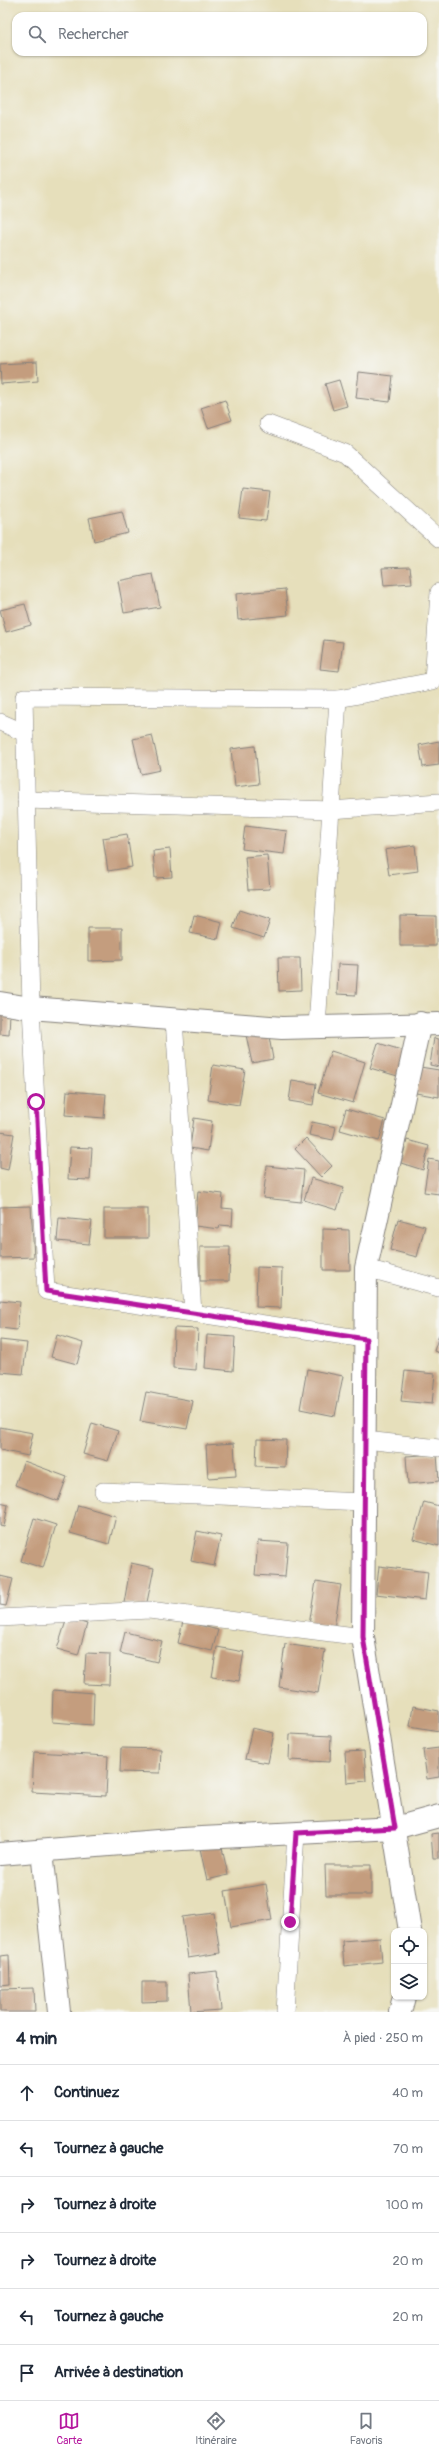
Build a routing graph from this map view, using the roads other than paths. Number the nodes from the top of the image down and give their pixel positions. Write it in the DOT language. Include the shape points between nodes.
graph roads {
  1 [pos="268,424"];
  2 [pos="439,539"];
  3 [pos="439,592"];
  4 [pos="338,699"];
  5 [pos="0,722"];
  6 [pos="25,733"];
  7 [pos="26,800"];
  8 [pos="439,802"];
  9 [pos="331,810"];
  10 [pos="0,1003"];
  11 [pos="31,1008"];
  12 [pos="174,1019"];
  13 [pos="430,1024"];
  14 [pos="317,1027"];
  15 [pos="366,1268"];
  16 [pos="439,1288"];
  17 [pos="193,1313"];
  18 [pos="366,1339"];
  19 [pos="365,1440"];
  20 [pos="439,1448"];
  21 [pos="103,1491"];
  22 [pos="364,1502"];
  23 [pos="0,1618"];
  24 [pos="363,1637"];
  25 [pos="439,1816"];
  26 [pos="395,1828"];
  27 [pos="296,1833"];
  28 [pos="42,1851"];
  29 [pos="0,1854"];
  30 [pos="410,1928"];
  31 [pos="403,2000"];
  32 [pos="59,2012"];
  33 [pos="285,2012"];
  34 [pos="400,2012"];
  1 -- 2 [label="lane" via="345,453"];
  3 -- 4 [label="lane" via="433,681"];
  4 -- 6 [label="lane" via="24,697"];
  4 -- 9 [label="lane"];
  5 -- 6 [label="lane"];
  6 -- 7 [label="lane"];
  7 -- 9 [label="lane"];
  7 -- 11 [label="lane"];
  8 -- 9 [label="lane"];
  9 -- 14 [label="lane"];
  10 -- 11 [label="street"];
  11 -- 12 [label="street"];
  11 -- 17 [label="lane" via="46,1291"];
  12 -- 14 [label="street" via="282,1028"];
  12 -- 17 [label="lane"];
  13 -- 14 [label="street"];
  13 -- 15 [label="street"];
  15 -- 16 [label="lane"];
  15 -- 18 [label="street"];
  17 -- 18 [label="lane"];
  18 -- 19 [label="street"];
  19 -- 20 [label="lane"];
  19 -- 22 [label="street"];
  21 -- 22 [label="lane"];
  22 -- 24 [label="street"];
  23 -- 24 [label="lane" via="149,1610"];
  24 -- 26 [label="street"];
  25 -- 26 [label="street"];
  26 -- 27 [label="street"];
  26 -- 30 [label="street"];
  27 -- 28 [label="street"];
  27 -- 33 [label="lane"];
  28 -- 29 [label="street"];
  28 -- 32 [label="street"];
  31 -- 34 [label="street"];
}
